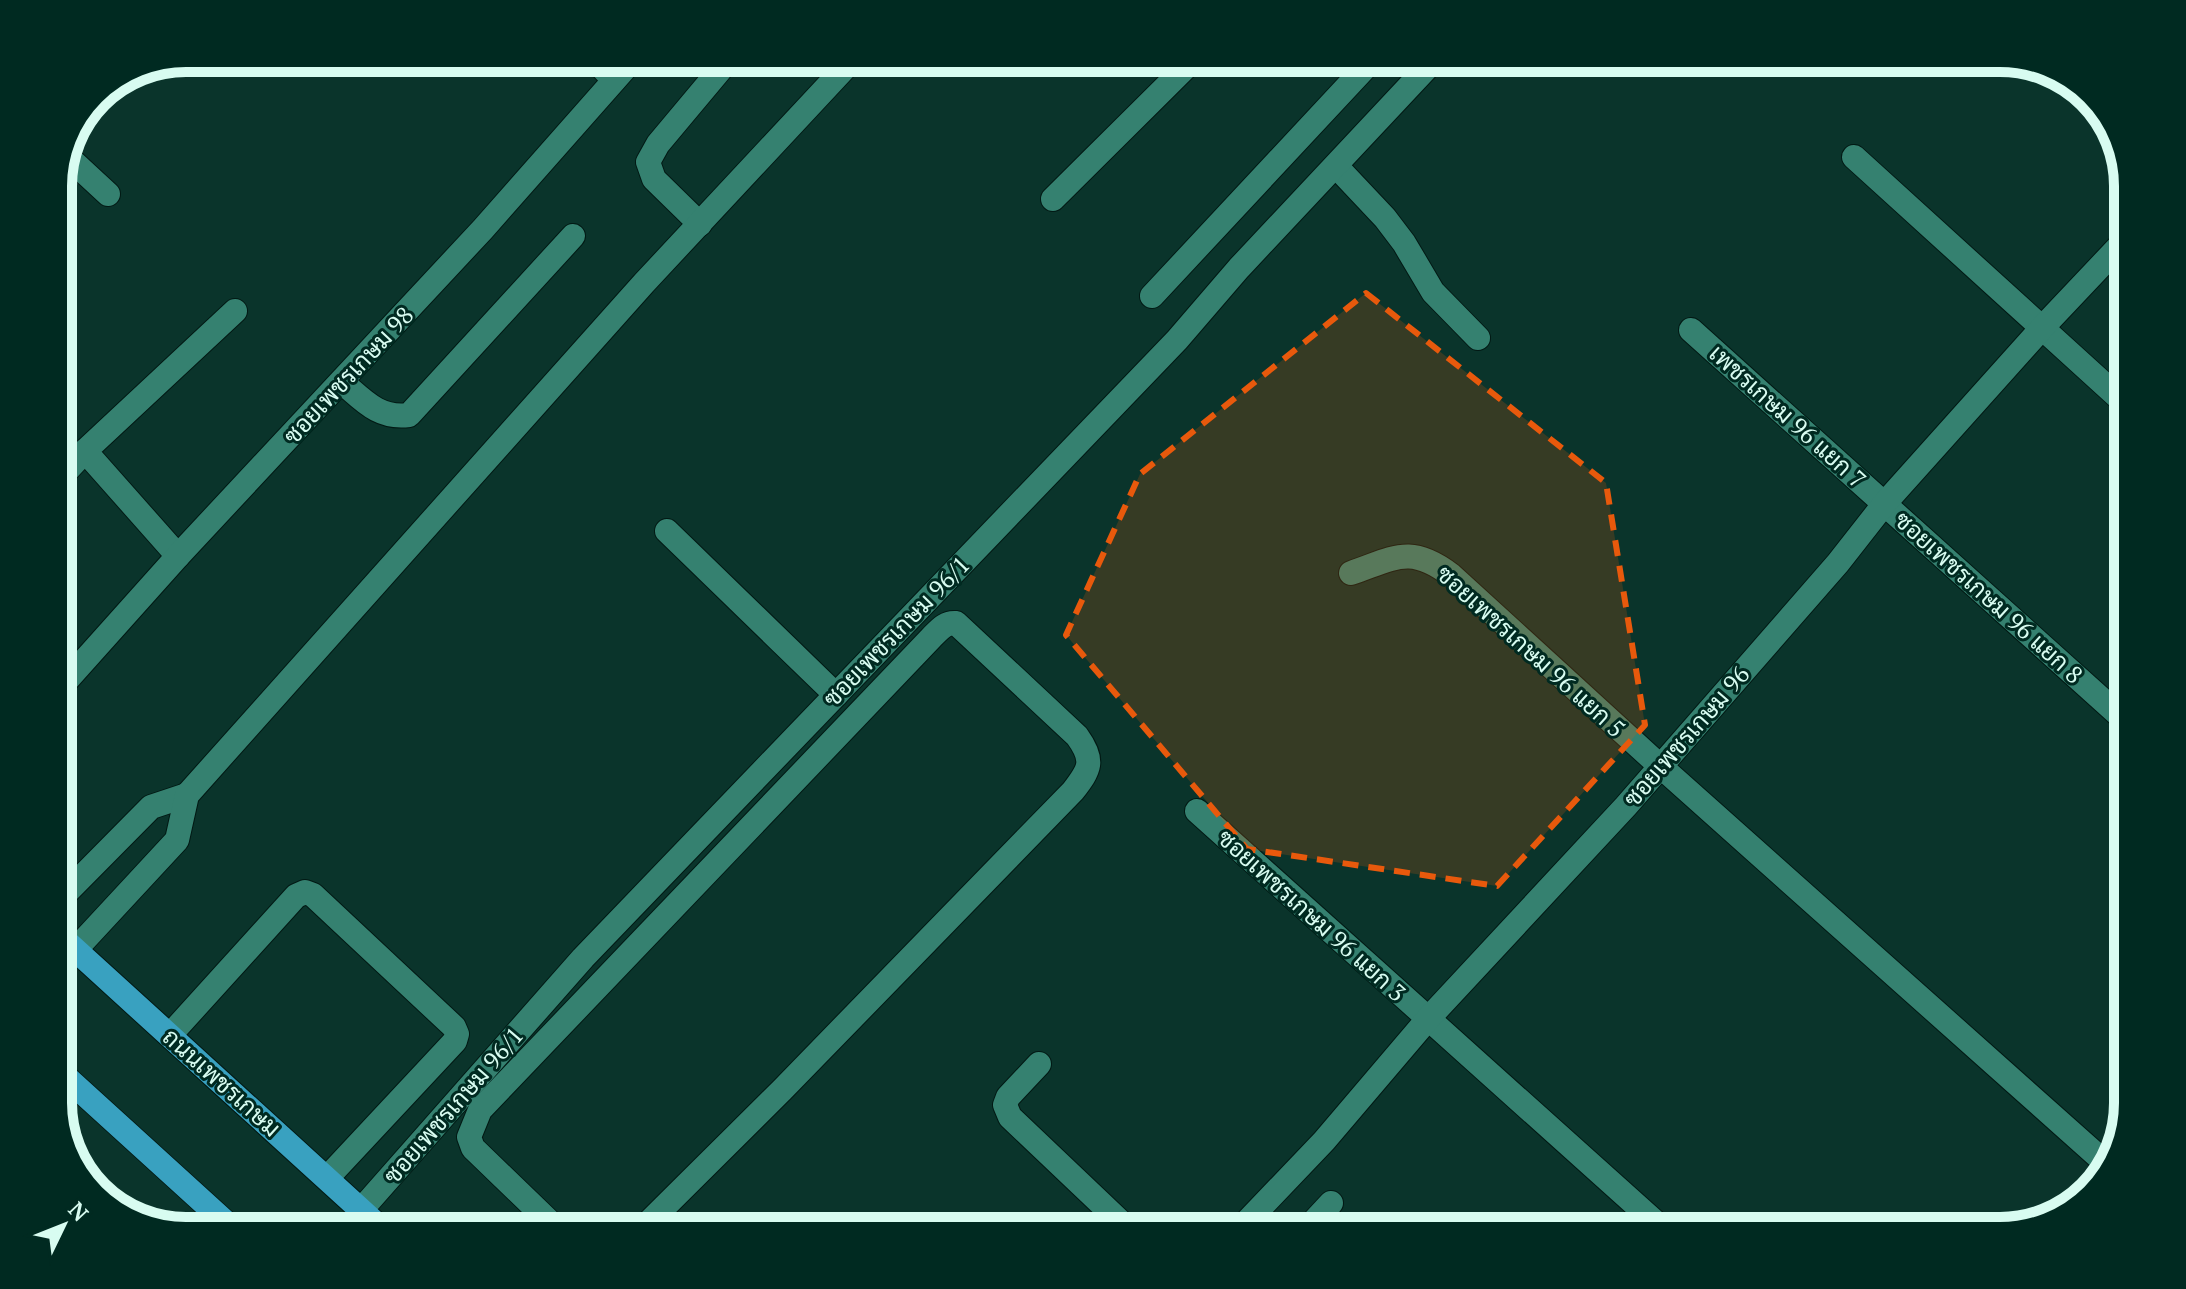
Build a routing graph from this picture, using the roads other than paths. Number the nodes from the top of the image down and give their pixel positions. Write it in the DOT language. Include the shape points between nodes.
graph roads {
  1 [pos="606,72"];
  2 [pos="621,72"];
  3 [pos="718,72"];
  4 [pos="841,72"];
  5 [pos="1181,72"];
  6 [pos="1361,72"];
  7 [pos="1423,72"];
  8 [pos="614,80"];
  9 [pos="1854,157"];
  10 [pos="75,163"];
  11 [pos="1336,166"];
  12 [pos="108,194"];
  13 [pos="1053,199"];
  14 [pos="700,224"];
  15 [pos="573,236"];
  16 [pos="2114,252"];
  17 [pos="1152,296"];
  18 [pos="235,311"];
  19 [pos="2041,329"];
  20 [pos="1691,330"];
  21 [pos="1478,338"];
  22 [pos="342,382"];
  23 [pos="2114,394"];
  24 [pos="85,451"];
  25 [pos="72,465"];
  26 [pos="1885,503"];
  27 [pos="667,531"];
  28 [pos="178,556"];
  29 [pos="1351,573"];
  30 [pos="72,674"];
  31 [pos="836,695"];
  32 [pos="2114,710"];
  33 [pos="1659,765"];
  34 [pos="187,795"];
  35 [pos="1197,811"];
  36 [pos="72,887"];
  37 [pos="72,937"];
  38 [pos="72,947"];
  39 [pos="1427,1020"];
  40 [pos="170,1035"];
  41 [pos="1039,1064"];
  42 [pos="72,1083"];
  43 [pos="2100,1158"];
  44 [pos="327,1178"];
  45 [pos="1331,1203"];
  46 [pos="361,1210"];
  47 [pos="220,1217"];
  48 [pos="369,1217"];
  49 [pos="544,1217"];
  50 [pos="654,1217"];
  51 [pos="1115,1217"];
  52 [pos="1251,1217"];
  53 [pos="1318,1217"];
  54 [pos="1649,1217"];
  1 -- 8 [label="street"];
  2 -- 8 [label="street, ซอยเพชรเกษม 98"];
  3 -- 14 [label="street" via="648,162 654,179"];
  4 -- 14 [label="street"];
  5 -- 13 [label="street"];
  6 -- 17 [label="street"];
  7 -- 11 [label="street, ซอยเพชรเกษม 96/1"];
  8 -- 22 [label="street, ซอยเพชรเกษม 98"];
  9 -- 19 [label="street"];
  10 -- 12 [label="street"];
  11 -- 21 [label="street" via="1394,231 1433,292"];
  11 -- 31 [label="street, ซอยเพชรเกษม 96/1"];
  14 -- 34 [label="street"];
  15 -- 22 [label="street" via="409,415 394,417 374,410"];
  16 -- 19 [label="street, ซอยเพชรเกษม 96"];
  18 -- 24 [label="street"];
  19 -- 23 [label="street"];
  19 -- 26 [label="street, ซอยเพชรเกษม 96"];
  20 -- 26 [label="street, เพชรเกษม 96 แยก 7"];
  22 -- 28 [label="street, ซอยเพชรเกษม 98"];
  24 -- 25 [label="street"];
  24 -- 28 [label="street"];
  26 -- 32 [label="street, ซอยเพชรเกษม 96 แยก 8"];
  26 -- 33 [label="street, ซอยเพชรเกษม 96"];
  27 -- 31 [label="street"];
  28 -- 30 [label="street, ซอยเพชรเกษม 98"];
  29 -- 33 [label="street, ซอยเพชรเกษม 96 แยก 5" via="1401,555 1438,565"];
  31 -- 46 [label="street, ซอยเพชรเกษม 96/1" via="583,958"];
  33 -- 39 [label="street, ซอยเพชรเกษม 96"];
  33 -- 43 [label="street, ซอยเพชรเกษม 96 แยก 5"];
  34 -- 36 [label="street" via="151,807"];
  34 -- 37 [label="street" via="177,840"];
  35 -- 39 [label="street, ซอยเพชรเกษม 96 แยก 3"];
  38 -- 40 [label="main road, ถนนเพชรเกษม"];
  39 -- 52 [label="street, ซอยเพชรเกษม 96"];
  39 -- 54 [label="street, ซอยเพชรเกษม 96 แยก 3"];
  40 -- 44 [label="main road, ถนนเพชรเกษม"];
  40 -- 44 [label="street" via="296,896 313,895 457,1034"];
  41 -- 51 [label="street" via="1008,1097 1010,1117"];
  42 -- 47 [label="main road"];
  44 -- 46 [label="main road, ถนนเพชรเกษม"];
  45 -- 53 [label="street"];
  46 -- 48 [label="main road, ถนนเพชรเกษม"];
  49 -- 50 [label="street" via="473,1148 469,1137 480,1110 931,638 949,622 956,623 1077,736 1089,757 1087,772"];
}
